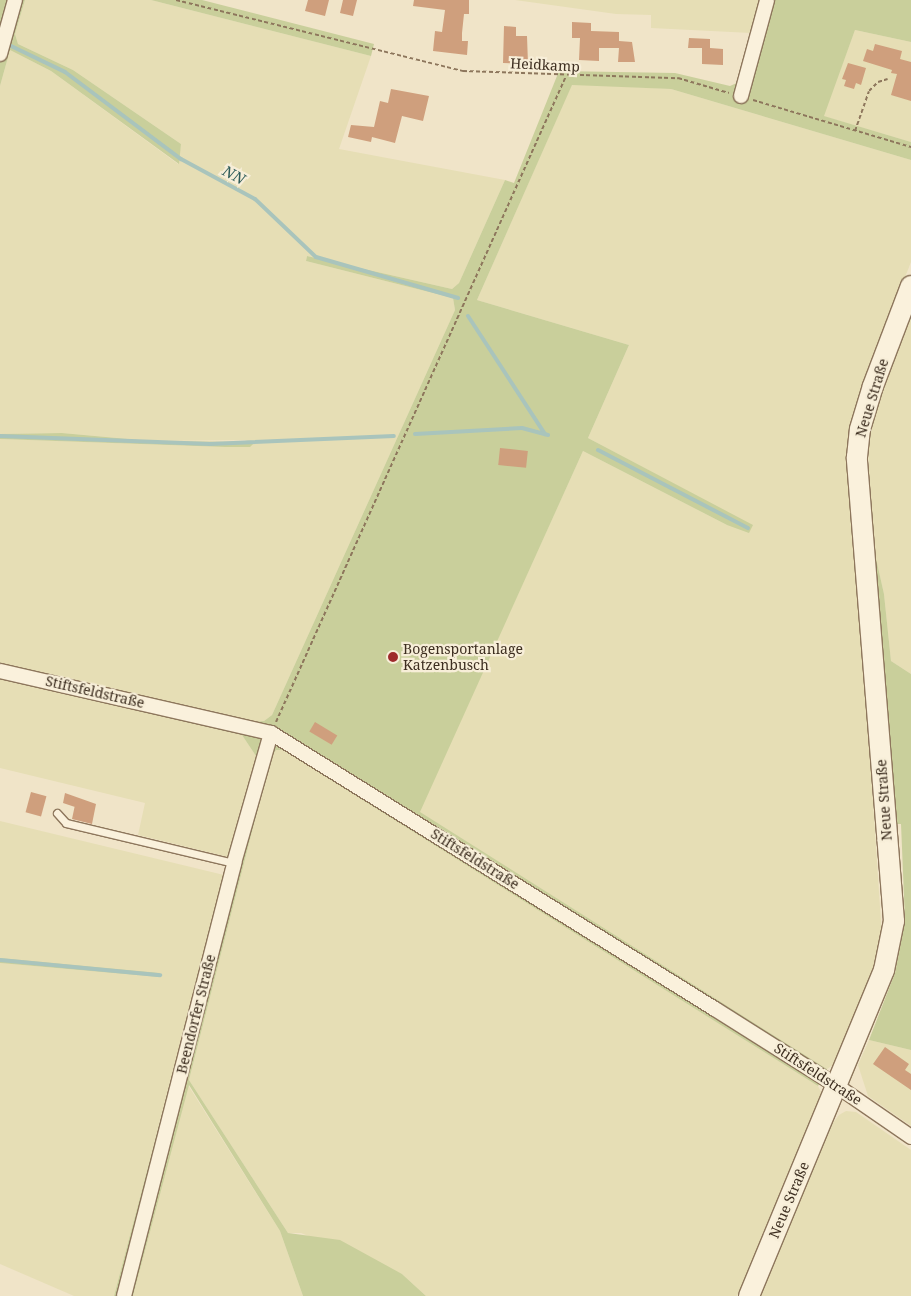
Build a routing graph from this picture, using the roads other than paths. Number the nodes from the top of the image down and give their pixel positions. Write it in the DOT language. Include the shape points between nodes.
graph roads {
  1 [pos="15,0"];
  2 [pos="767,0"];
  3 [pos="0,54"];
  4 [pos="742,96"];
  5 [pos="911,286"];
  6 [pos="0,671"];
  7 [pos="271,733"];
  8 [pos="56,813"];
  9 [pos="234,863"];
  10 [pos="837,1086"];
  11 [pos="911,1137"];
  12 [pos="124,1296"];
  13 [pos="748,1296"];
  1 -- 3 [label="street"];
  2 -- 4 [label="street"];
  5 -- 10 [label="street, Neue Straße" via="873,386 860,429 857,458 894,921 884,970"];
  6 -- 7 [label="street, Stiftsfeldstraße"];
  7 -- 9 [label="street, Beendorfer Straße"];
  7 -- 10 [label="street, Stiftsfeldstraße"];
  8 -- 9 [label="lane" via="66,823"];
  9 -- 12 [label="street, Beendorfer Straße"];
  10 -- 11 [label="street, Stiftsfeldstraße"];
  10 -- 13 [label="street, Neue Straße"];
}
